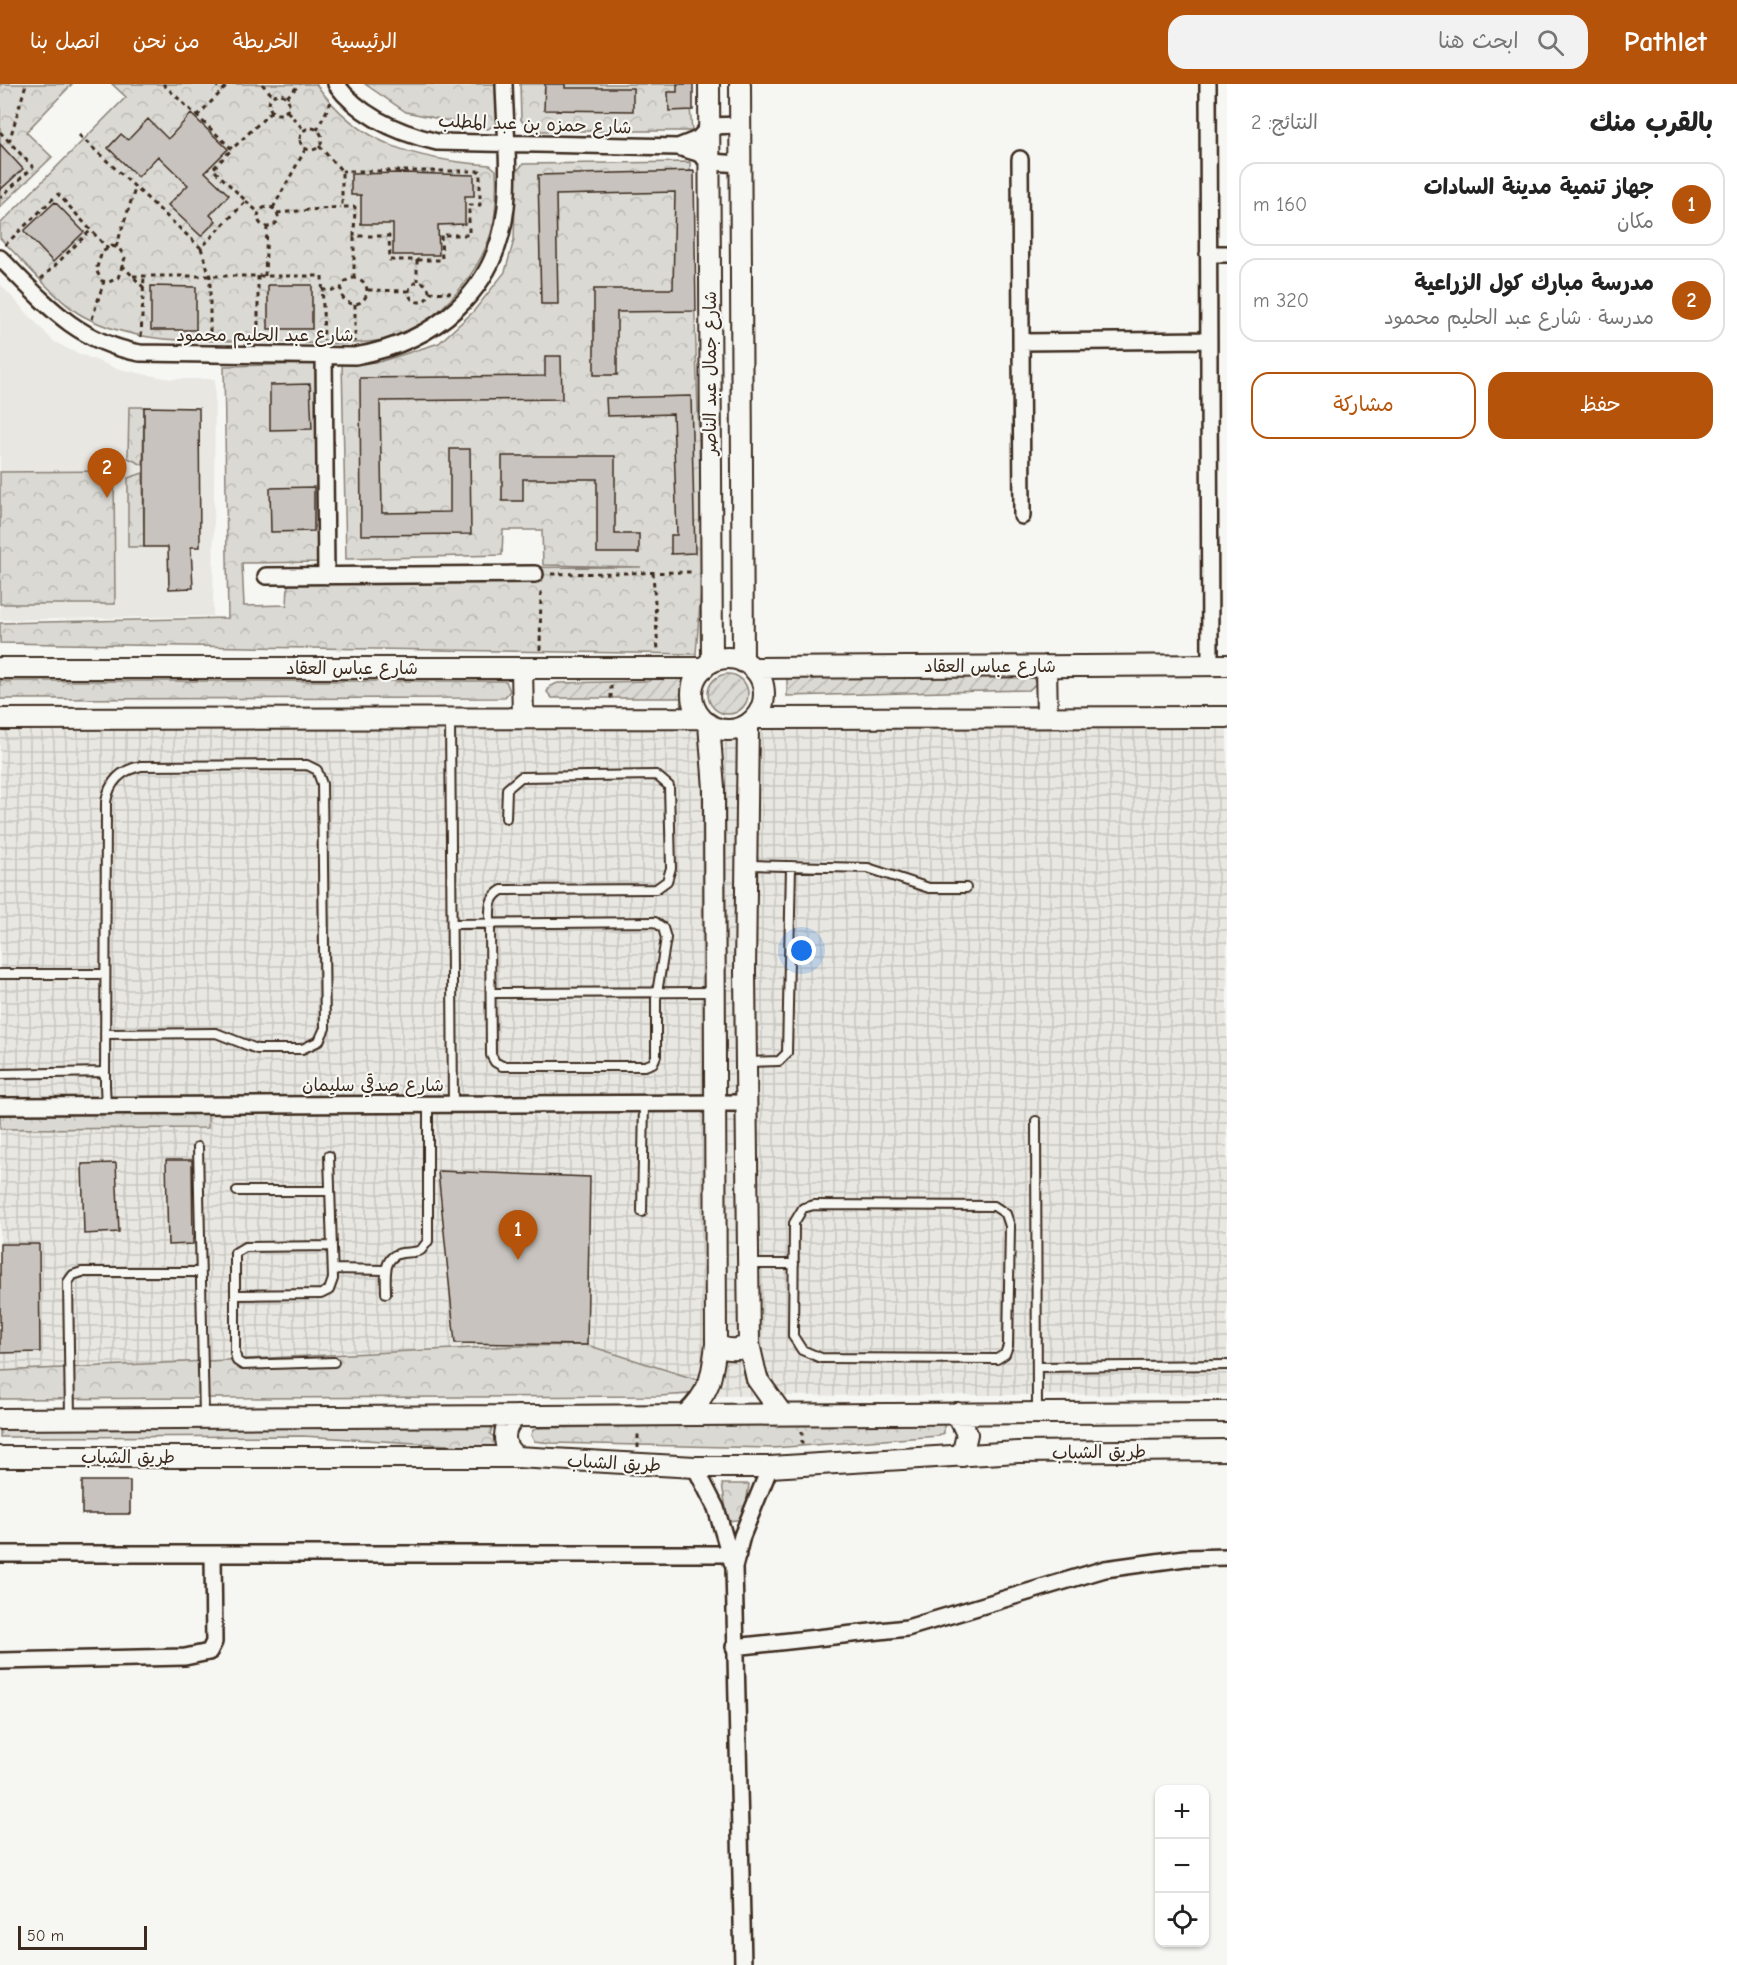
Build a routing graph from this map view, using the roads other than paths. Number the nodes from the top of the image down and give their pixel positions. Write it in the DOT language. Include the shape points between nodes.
graph roads {
  1 [pos="504,84"];
  2 [pos="709,84"];
  3 [pos="740,84"];
  4 [pos="1208,84"];
  5 [pos="337,86"];
  6 [pos="740,125"];
  7 [pos="710,126"];
  8 [pos="505,145"];
  9 [pos="678,147"];
  10 [pos="1020,159"];
  11 [pos="710,162"];
  12 [pos="741,164"];
  13 [pos="1209,254"];
  14 [pos="1227,254"];
  15 [pos="0,258"];
  16 [pos="1209,340"];
  17 [pos="1021,342"];
  18 [pos="324,355"];
  19 [pos="1022,516"];
  20 [pos="538,574"];
  21 [pos="266,576"];
  22 [pos="326,576"];
  23 [pos="708,665"];
  24 [pos="748,665"];
  25 [pos="1219,665"];
  26 [pos="1046,666"];
  27 [pos="0,668"];
  28 [pos="531,668"];
  29 [pos="1047,717"];
  30 [pos="1227,717"];
  31 [pos="450,718"];
  32 [pos="523,718"];
  33 [pos="0,719"];
  34 [pos="705,721"];
  35 [pos="752,721"];
  36 [pos="506,818"];
  37 [pos="746,865"];
  38 [pos="791,866"];
  39 [pos="966,888"];
  40 [pos="490,923"];
  41 [pos="452,924"];
  42 [pos="714,971"];
  43 [pos="745,972"];
  44 [pos="0,974"];
  45 [pos="105,974"];
  46 [pos="657,992"];
  47 [pos="714,992"];
  48 [pos="491,993"];
  49 [pos="105,1034"];
  50 [pos="746,1062"];
  51 [pos="105,1072"];
  52 [pos="0,1074"];
  53 [pos="644,1103"];
  54 [pos="715,1103"];
  55 [pos="746,1103"];
  56 [pos="428,1104"];
  57 [pos="453,1104"];
  58 [pos="0,1106"];
  59 [pos="106,1106"];
  60 [pos="1036,1121"];
  61 [pos="198,1147"];
  62 [pos="329,1156"];
  63 [pos="237,1191"];
  64 [pos="330,1191"];
  65 [pos="642,1212"];
  66 [pos="332,1246"];
  67 [pos="747,1264"];
  68 [pos="794,1264"];
  69 [pos="333,1269"];
  70 [pos="386,1270"];
  71 [pos="200,1272"];
  72 [pos="386,1293"];
  73 [pos="235,1295"];
  74 [pos="716,1344"];
  75 [pos="750,1344"];
  76 [pos="334,1362"];
  77 [pos="1227,1365"];
  78 [pos="1037,1367"];
  79 [pos="1227,1412"];
  80 [pos="957,1413"];
  81 [pos="1037,1413"];
  82 [pos="792,1414"];
  83 [pos="686,1415"];
  84 [pos="516,1416"];
  85 [pos="204,1417"];
  86 [pos="70,1418"];
  87 [pos="0,1419"];
  88 [pos="1227,1450"];
  89 [pos="962,1456"];
  90 [pos="0,1457"];
  91 [pos="517,1458"];
  92 [pos="695,1467"];
  93 [pos="770,1467"];
  94 [pos="0,1554"];
  95 [pos="213,1556"];
  96 [pos="1227,1557"];
  97 [pos="733,1558"];
  98 [pos="734,1647"];
  99 [pos="0,1661"];
  100 [pos="743,1965"];
  1 -- 8 [label="street, شارع عبد الحليم محمود"];
  2 -- 7 [label="main road, شارع جمال عبد الناصر"];
  3 -- 6 [label="main road, شارع جمال عبد الناصر"];
  4 -- 13 [label="street"];
  5 -- 8 [label="street, شارع حمزه بن عبد المطلب" via="359,107 409,135 436,142"];
  6 -- 7 [label="street"];
  6 -- 12 [label="main road, شارع جمال عبد الناصر"];
  7 -- 9 [label="street, شارع حمزه بن عبد المطلب" via="698,139"];
  7 -- 11 [label="main road, شارع جمال عبد الناصر"];
  8 -- 9 [label="street, شارع حمزه بن عبد المطلب"];
  8 -- 18 [label="street, شارع عبد الحليم محمود" via="506,208 488,267 471,293 447,318 418,337 386,350 355,356"];
  9 -- 11 [label="street, شارع حمزه بن عبد المطلب" via="698,153"];
  10 -- 17 [label="street"];
  11 -- 12 [label="street, شارع حمزه بن عبد المطلب"];
  11 -- 23 [label="main road, شارع جمال عبد الناصر"];
  12 -- 24 [label="main road, شارع جمال عبد الناصر"];
  13 -- 14 [label="street"];
  13 -- 16 [label="street"];
  15 -- 18 [label="street, شارع عبد الحليم محمود" via="62,319 86,336 122,350"];
  16 -- 17 [label="street"];
  16 -- 25 [label="street"];
  17 -- 19 [label="street"];
  18 -- 22 [label="street"];
  20 -- 22 [label="street"];
  21 -- 22 [label="street"];
  23 -- 24 [label="main road" via="727,658"];
  23 -- 28 [label="main road, شارع عباس العقاد"];
  23 -- 34 [label="main road" via="693,687 692,698"];
  24 -- 26 [label="main road, شارع عباس العقاد"];
  24 -- 35 [label="main road" via="761,679 764,692 762,706"];
  25 -- 26 [label="main road, شارع عباس العقاد"];
  26 -- 29 [label="main road"];
  27 -- 28 [label="main road, شارع عباس العقاد"];
  28 -- 32 [label="main road"];
  29 -- 30 [label="main road"];
  29 -- 35 [label="main road"];
  31 -- 32 [label="main road"];
  31 -- 33 [label="main road"];
  31 -- 41 [label="lane"];
  32 -- 34 [label="main road"];
  34 -- 35 [label="main road" via="721,729 735,729"];
  34 -- 42 [label="main road" via="714,788"];
  35 -- 37 [label="main road"];
  36 -- 40 [label="lane" via="507,789 521,777 656,775 671,792 672,868 667,881 656,890 502,890 492,898"];
  37 -- 38 [label="lane"];
  37 -- 43 [label="main road"];
  38 -- 39 [label="lane" via="868,868 929,888"];
  38 -- 50 [label="lane" via="788,1053 779,1061"];
  40 -- 41 [label="lane"];
  40 -- 46 [label="lane" via="655,922 663,928 666,938"];
  40 -- 48 [label="lane"];
  41 -- 57 [label="lane"];
  42 -- 43 [label="main road"];
  42 -- 47 [label="main road"];
  43 -- 50 [label="main road"];
  44 -- 45 [label="lane"];
  45 -- 49 [label="lane"];
  45 -- 49 [label="lane" via="106,802 110,787 120,775 141,766 307,765 317,770 322,784 325,1028 319,1041 309,1048 257,1049 216,1034"];
  46 -- 47 [label="lane"];
  46 -- 48 [label="lane"];
  46 -- 48 [label="lane" via="656,1056 653,1063 645,1066 498,1065 491,1055"];
  47 -- 54 [label="main road"];
  49 -- 51 [label="lane"];
  50 -- 55 [label="main road"];
  51 -- 52 [label="lane"];
  51 -- 59 [label="lane"];
  53 -- 54 [label="street, شارع صدقي سليمان"];
  53 -- 57 [label="street, شارع صدقي سليمان"];
  53 -- 65 [label="lane"];
  54 -- 55 [label="street, شارع صدقي سليمان"];
  54 -- 74 [label="main road"];
  55 -- 67 [label="main road"];
  56 -- 57 [label="street, شارع صدقي سليمان"];
  56 -- 59 [label="street, شارع صدقي سليمان"];
  56 -- 70 [label="lane" via="428,1241 417,1252 394,1256"];
  58 -- 59 [label="street, شارع صدقي سليمان"];
  60 -- 78 [label="lane"];
  61 -- 71 [label="lane"];
  62 -- 64 [label="lane"];
  63 -- 64 [label="lane"];
  64 -- 66 [label="lane"];
  66 -- 69 [label="lane"];
  66 -- 73 [label="lane" via="241,1247 235,1253"];
  67 -- 68 [label="lane"];
  67 -- 75 [label="main road"];
  68 -- 68 [label="lane" via="793,1336 802,1350 814,1357 998,1359 1008,1350 1010,1226 1006,1214 998,1207 808,1206 798,1212 794,1223"];
  69 -- 70 [label="lane"];
  69 -- 73 [label="lane" via="329,1290 321,1294"];
  70 -- 72 [label="lane"];
  71 -- 85 [label="lane"];
  71 -- 86 [label="lane" via="82,1272 70,1278"];
  73 -- 76 [label="lane" via="235,1353 240,1363"];
  74 -- 75 [label="main road" via="730,1349"];
  74 -- 83 [label="main road" via="712,1381"];
  75 -- 82 [label="main road" via="757,1379"];
  77 -- 78 [label="lane"];
  78 -- 81 [label="lane"];
  79 -- 81 [label="main road"];
  80 -- 81 [label="main road"];
  80 -- 82 [label="main road"];
  80 -- 89 [label="main road" via="967,1434"];
  82 -- 83 [label="main road"];
  83 -- 84 [label="main road"];
  84 -- 85 [label="main road"];
  84 -- 91 [label="main road" via="507,1425 504,1438"];
  85 -- 86 [label="main road"];
  86 -- 87 [label="main road"];
  88 -- 89 [label="main road, طريق الشباب"];
  89 -- 93 [label="main road, طريق الشباب"];
  90 -- 91 [label="main road, طريق الشباب"];
  91 -- 92 [label="main road, طريق الشباب"];
  92 -- 93 [label="main road, طريق الشباب"];
  92 -- 97 [label="street" via="716,1508"];
  93 -- 97 [label="street"];
  94 -- 95 [label="street"];
  95 -- 97 [label="street"];
  95 -- 99 [label="street" via="214,1642 209,1652 185,1657"];
  96 -- 98 [label="street" via="1185,1558 1105,1569 907,1628"];
  97 -- 98 [label="street"];
  98 -- 100 [label="street"];
}
